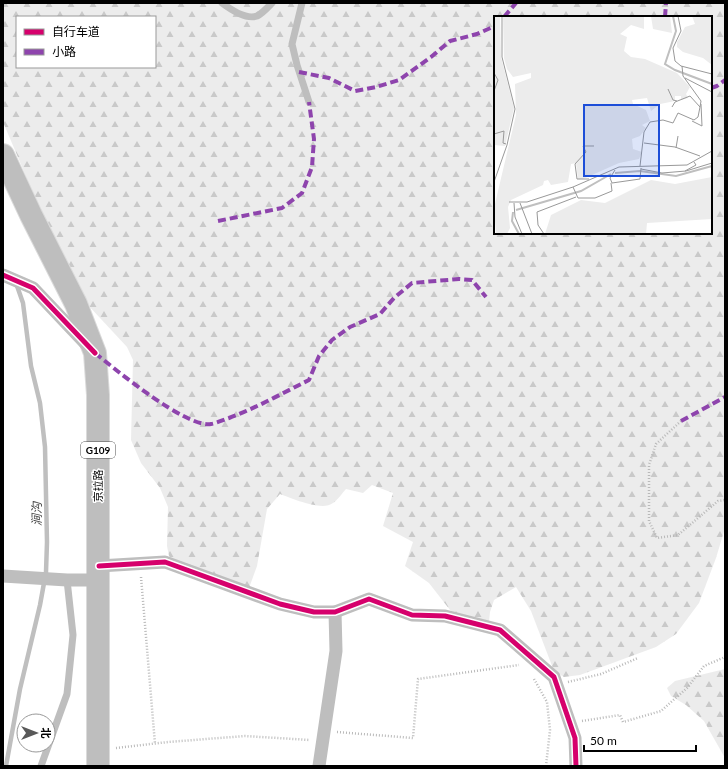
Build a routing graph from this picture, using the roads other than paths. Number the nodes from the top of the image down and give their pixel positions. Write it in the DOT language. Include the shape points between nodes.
graph roads {
  1 [pos="222,3"];
  2 [pos="272,3"];
  3 [pos="302,3"];
  4 [pos="309,102"];
  5 [pos="3,154"];
  6 [pos="3,275"];
  7 [pos="95,353"];
  8 [pos="98,573"];
  9 [pos="3,576"];
  10 [pos="67,580"];
  11 [pos="335,612"];
  12 [pos="98,758"];
  13 [pos="41,766"];
  14 [pos="319,766"];
  15 [pos="576,766"];
  1 -- 2 [label="lane" via="246,16 256,16"];
  3 -- 4 [label="lane" via="292,44"];
  5 -- 7 [label="highway, 京拉路 / G109" via="76,304"];
  6 -- 7 [label="street" via="33,288"];
  7 -- 8 [label="highway, 京拉路 / G109" via="98,396"];
  8 -- 10 [label="street"];
  8 -- 11 [label="street" via="140,564 165,562 280,604 314,612"];
  8 -- 12 [label="highway, 京拉路 / G109"];
  9 -- 10 [label="street"];
  10 -- 13 [label="lane" via="73,635 67,694"];
  11 -- 14 [label="street" via="336,651"];
  11 -- 15 [label="street" via="368,599 412,615 445,616 500,630 554,678 575,738"];
}
